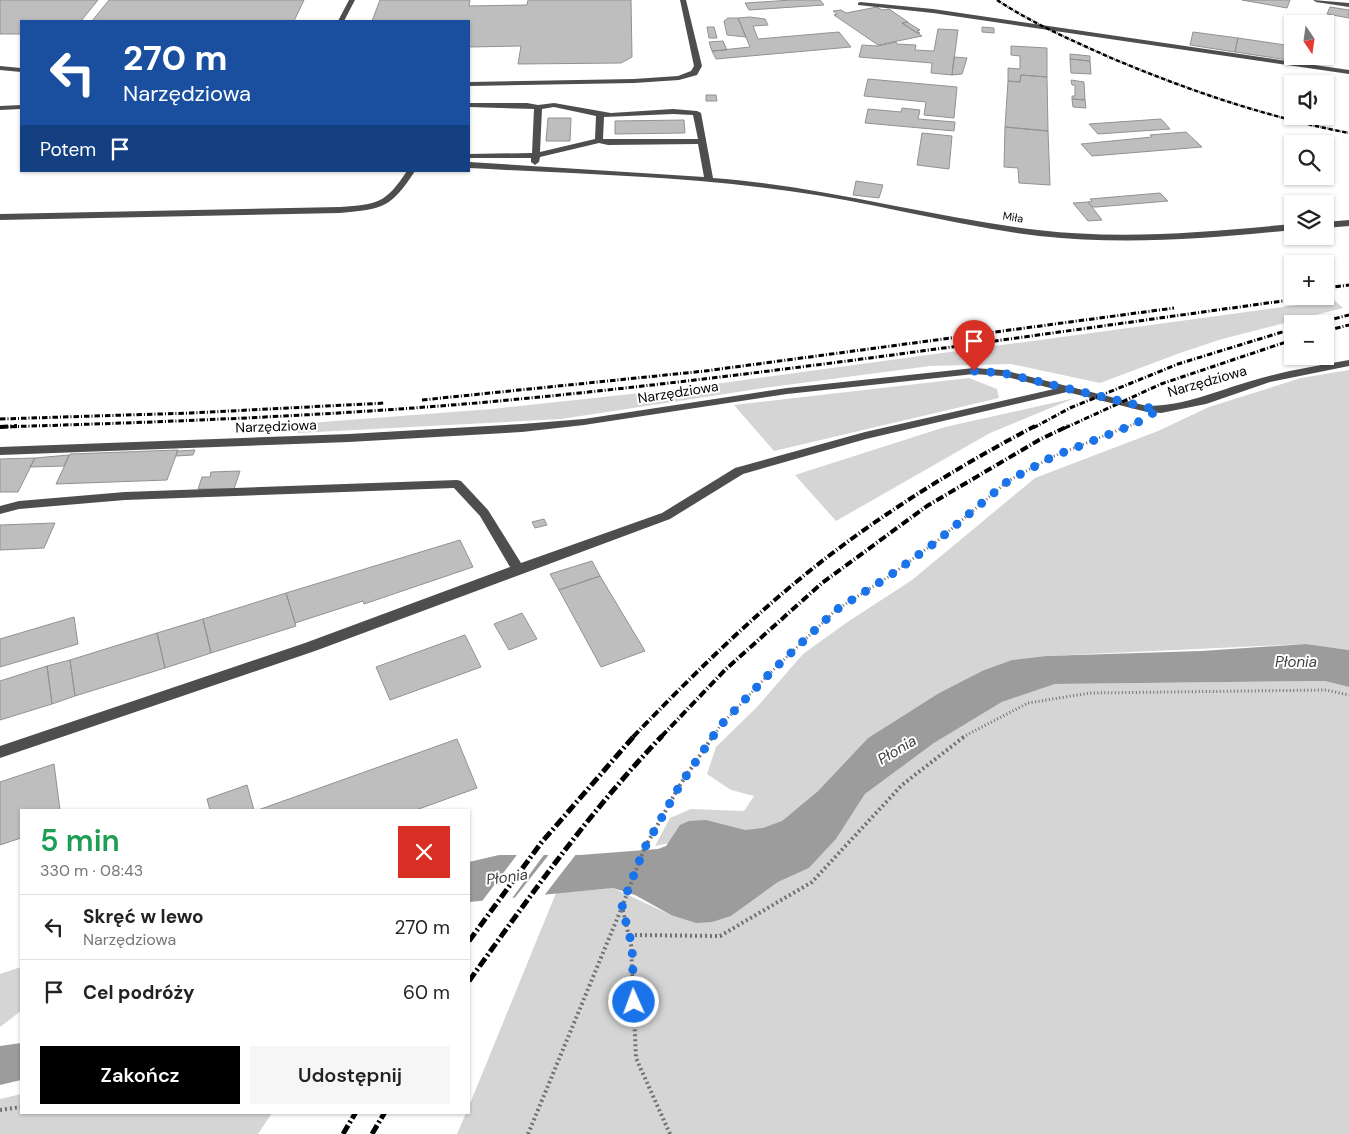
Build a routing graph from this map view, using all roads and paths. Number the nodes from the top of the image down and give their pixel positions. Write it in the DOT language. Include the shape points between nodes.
graph roads {
  1 [pos="352,0"];
  2 [pos="683,0"];
  3 [pos="1316,0"];
  4 [pos="860,4"];
  5 [pos="1349,5"];
  6 [pos="342,20"];
  7 [pos="0,68"];
  8 [pos="20,70"];
  9 [pos="1349,72"];
  10 [pos="470,84"];
  11 [pos="470,105"];
  12 [pos="20,107"];
  13 [pos="538,107"];
  14 [pos="0,108"];
  15 [pos="600,114"];
  16 [pos="598,141"];
  17 [pos="702,141"];
  18 [pos="536,155"];
  19 [pos="470,156"];
  20 [pos="470,165"];
  21 [pos="535,170"];
  22 [pos="410,172"];
  23 [pos="709,180"];
  24 [pos="0,217"];
  25 [pos="1349,223"];
  26 [pos="1334,224"];
  27 [pos="1284,228"];
  28 [pos="1349,363"];
  29 [pos="1065,389"];
  30 [pos="1158,410"];
  31 [pos="0,451"];
  32 [pos="0,510"];
  33 [pos="518,569"];
  34 [pos="1349,695"];
  35 [pos="0,752"];
  36 [pos="622,907"];
  37 [pos="630,935"];
  38 [pos="20,1107"];
  39 [pos="0,1110"];
  40 [pos="528,1134"];
  41 [pos="670,1134"];
  1 -- 6 [label="lane"];
  2 -- 10 [label="lane" via="698,66 694,73 679,78 634,81"];
  3 -- 5 [label="lane"];
  4 -- 9 [label="lane" via="934,11"];
  7 -- 8 [label="lane"];
  11 -- 13 [label="lane" via="527,104"];
  12 -- 14 [label="lane"];
  13 -- 15 [label="lane" via="563,104"];
  13 -- 18 [label="lane"];
  15 -- 16 [label="lane"];
  15 -- 17 [label="lane" via="697,113"];
  16 -- 17 [label="lane"];
  16 -- 18 [label="lane"];
  17 -- 23 [label="lane"];
  18 -- 19 [label="lane"];
  18 -- 21 [label="lane"];
  20 -- 21 [label="lane, Miła"];
  21 -- 23 [label="lane, Miła"];
  22 -- 24 [label="lane" via="397,193 381,206 340,210"];
  23 -- 27 [label="lane, Miła" via="794,190 1038,233 1090,237 1162,236"];
  25 -- 26 [label="lane"];
  28 -- 30 [label="lane, Narzędziowa" via="1271,379 1186,406"];
  29 -- 30 [label="lane, Narzędziowa"];
  29 -- 31 [label="lane, Narzędziowa" via="1003,373 956,372 787,391 584,422 522,428"];
  29 -- 33 [label="lane" via="865,436 738,471 666,516"];
  30 -- 36 [label="path" via="1135,424 1052,457 1008,481 928,548 836,610 720,726 680,785 644,849"];
  32 -- 33 [label="lane" via="19,505 125,496 457,484 484,513"];
  33 -- 35 [label="lane" via="310,647"];
  34 -- 37 [label="path" via="1326,690 1090,693 1028,703 967,734 902,785 812,882 720,936"];
  36 -- 37 [label="path"];
  36 -- 40 [label="path"];
  37 -- 41 [label="path" via="636,1058"];
  38 -- 39 [label="path"];
}
